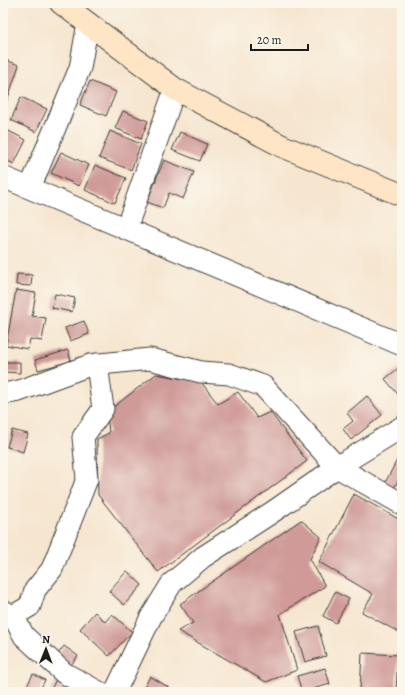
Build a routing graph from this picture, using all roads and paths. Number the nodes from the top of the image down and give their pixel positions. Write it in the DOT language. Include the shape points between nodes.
graph roads {
  1 [pos="61,3"];
  2 [pos="88,23"];
  3 [pos="175,89"];
  4 [pos="3,177"];
  5 [pos="30,188"];
  6 [pos="402,195"];
  7 [pos="126,229"];
  8 [pos="402,345"];
  9 [pos="97,364"];
  10 [pos="3,394"];
  11 [pos="402,427"];
  12 [pos="337,467"];
  13 [pos="402,504"];
  14 [pos="8,614"];
  15 [pos="99,692"];
  16 [pos="115,692"];
  1 -- 2 [label="street"];
  2 -- 3 [label="street"];
  2 -- 5 [label="street" via="80,68"];
  3 -- 6 [label="street" via="282,146"];
  3 -- 7 [label="street"];
  4 -- 5 [label="street"];
  5 -- 7 [label="street"];
  7 -- 8 [label="street"];
  9 -- 10 [label="street" via="19,391"];
  9 -- 12 [label="street" via="150,359 201,372 229,374 263,386"];
  9 -- 14 [label="street" via="103,410 83,437 87,479 52,569 35,590 30,606"];
  11 -- 12 [label="street"];
  12 -- 13 [label="street"];
  12 -- 16 [label="street" via="204,557 172,583 151,617"];
  14 -- 15 [label="street" via="24,636 64,673"];
}
